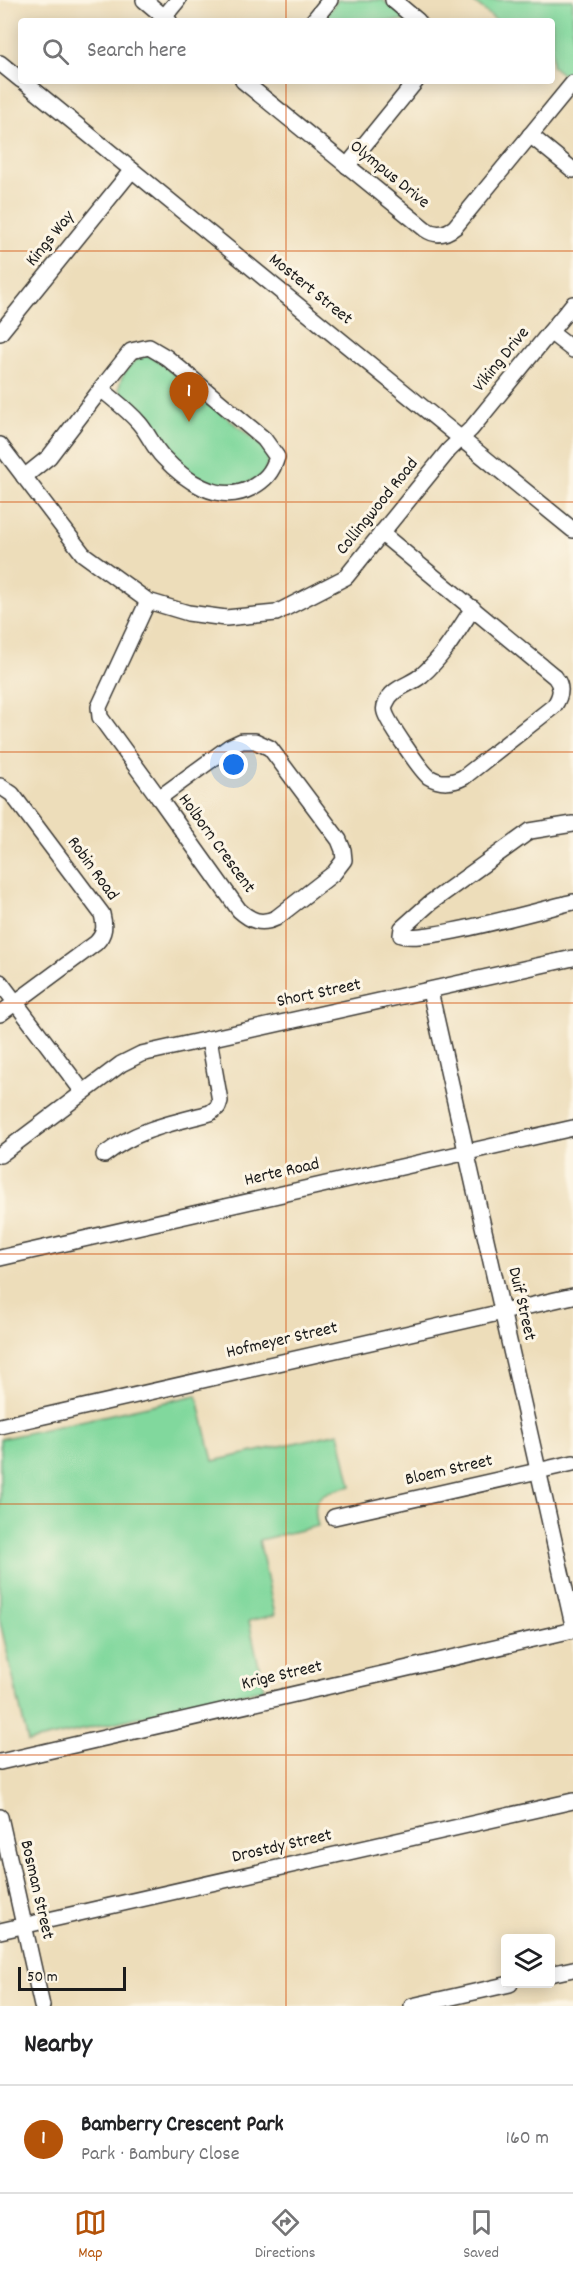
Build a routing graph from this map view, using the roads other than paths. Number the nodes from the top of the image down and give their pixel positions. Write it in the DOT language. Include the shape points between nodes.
graph roads {
  1 [pos="144,0"];
  2 [pos="178,0"];
  3 [pos="330,0"];
  4 [pos="393,0"];
  5 [pos="166,18"];
  6 [pos="168,18"];
  7 [pos="315,18"];
  8 [pos="414,18"];
  9 [pos="0,63"];
  10 [pos="18,77"];
  11 [pos="573,83"];
  12 [pos="27,84"];
  13 [pos="414,84"];
  14 [pos="260,86"];
  15 [pos="531,135"];
  16 [pos="347,166"];
  17 [pos="573,170"];
  18 [pos="132,171"];
  19 [pos="573,304"];
  20 [pos="550,332"];
  21 [pos="0,333"];
  22 [pos="573,350"];
  23 [pos="101,389"];
  24 [pos="461,439"];
  25 [pos="0,445"];
  26 [pos="24,477"];
  27 [pos="573,530"];
  28 [pos="381,533"];
  29 [pos="148,601"];
  30 [pos="473,609"];
  31 [pos="0,786"];
  32 [pos="159,798"];
  33 [pos="573,824"];
  34 [pos="573,902"];
  35 [pos="573,958"];
  36 [pos="0,982"];
  37 [pos="430,992"];
  38 [pos="15,1003"];
  39 [pos="0,1014"];
  40 [pos="209,1039"];
  41 [pos="83,1092"];
  42 [pos="573,1128"];
  43 [pos="466,1151"];
  44 [pos="0,1155"];
  45 [pos="104,1155"];
  46 [pos="0,1258"];
  47 [pos="573,1296"];
  48 [pos="502,1312"];
  49 [pos="0,1426"];
  50 [pos="573,1463"];
  51 [pos="538,1471"];
  52 [pos="334,1517"];
  53 [pos="573,1627"];
  54 [pos="0,1762"];
  55 [pos="573,1801"];
  56 [pos="0,1817"];
  57 [pos="24,1926"];
  58 [pos="0,1931"];
  59 [pos="573,1969"];
  60 [pos="555,1973"];
  61 [pos="501,1985"];
  62 [pos="42,2006"];
  63 [pos="412,2006"];
  1 -- 5 [label="street"];
  2 -- 6 [label="street"];
  3 -- 7 [label="street"];
  4 -- 8 [label="street"];
  9 -- 10 [label="street, Mostert Street"];
  11 -- 15 [label="street, Olympus Drive"];
  12 -- 18 [label="street, Mostert Street"];
  13 -- 16 [label="street"];
  14 -- 16 [label="street, Olympus Drive"];
  15 -- 16 [label="street, Olympus Drive" via="455,227 443,233 424,229"];
  15 -- 17 [label="street"];
  18 -- 21 [label="street, Kings Way"];
  18 -- 24 [label="street, Mostert Street"];
  19 -- 20 [label="street, Viking Drive"];
  20 -- 22 [label="street"];
  20 -- 24 [label="street, Viking Drive"];
  23 -- 23 [label="street" via="131,351 149,347 264,439 277,458 274,468 264,480 244,491 216,493 198,487 162,457 140,424"];
  23 -- 26 [label="street" via="50,456"];
  24 -- 27 [label="street, Mostert Street"];
  24 -- 28 [label="street, Collingwood Road"];
  25 -- 26 [label="street, Collingwood Road"];
  26 -- 29 [label="street, Collingwood Road" via="83,554"];
  28 -- 29 [label="street, Collingwood Road" via="346,577 276,613 226,618 188,613"];
  28 -- 30 [label="street"];
  29 -- 32 [label="street, Holborn Crescent" via="99,707 100,717"];
  30 -- 30 [label="street" via="555,677 560,695 554,705 464,777 443,782 422,770 391,725 385,708 396,690 422,675"];
  31 -- 38 [label="street, Robin Road" via="12,794 105,923 96,943"];
  32 -- 32 [label="street, Holborn Crescent" via="239,910 253,921 276,918 334,873 344,860 339,840 280,759 262,742 243,741 228,747"];
  33 -- 34 [label="street" via="530,831 430,903 402,928 401,935 433,935"];
  35 -- 37 [label="street, Short Street"];
  36 -- 38 [label="street"];
  37 -- 40 [label="street, Short Street"];
  37 -- 43 [label="street, Duif Street"];
  38 -- 39 [label="street, Robin Road"];
  38 -- 41 [label="street"];
  40 -- 41 [label="street, Short Street" via="141,1054"];
  40 -- 45 [label="street" via="218,1107 210,1113 142,1131"];
  41 -- 44 [label="street, Short Street"];
  42 -- 43 [label="street, Herte Road"];
  43 -- 46 [label="street, Herte Road"];
  43 -- 48 [label="street, Duif Street"];
  47 -- 48 [label="street, Hofmeyer Street"];
  48 -- 49 [label="street, Hofmeyer Street"];
  48 -- 51 [label="street, Duif Street"];
  50 -- 51 [label="street, Bloem Street"];
  51 -- 52 [label="street, Bloem Street"];
  51 -- 53 [label="street, Duif Street"];
  53 -- 54 [label="street, Krige Street"];
  55 -- 57 [label="street, Drostdy Street"];
  56 -- 57 [label="street, Bosman Street"];
  57 -- 58 [label="street, Drostdy Street"];
  57 -- 62 [label="street, Bosman Street"];
  59 -- 60 [label="street"];
  61 -- 63 [label="street"];
}
